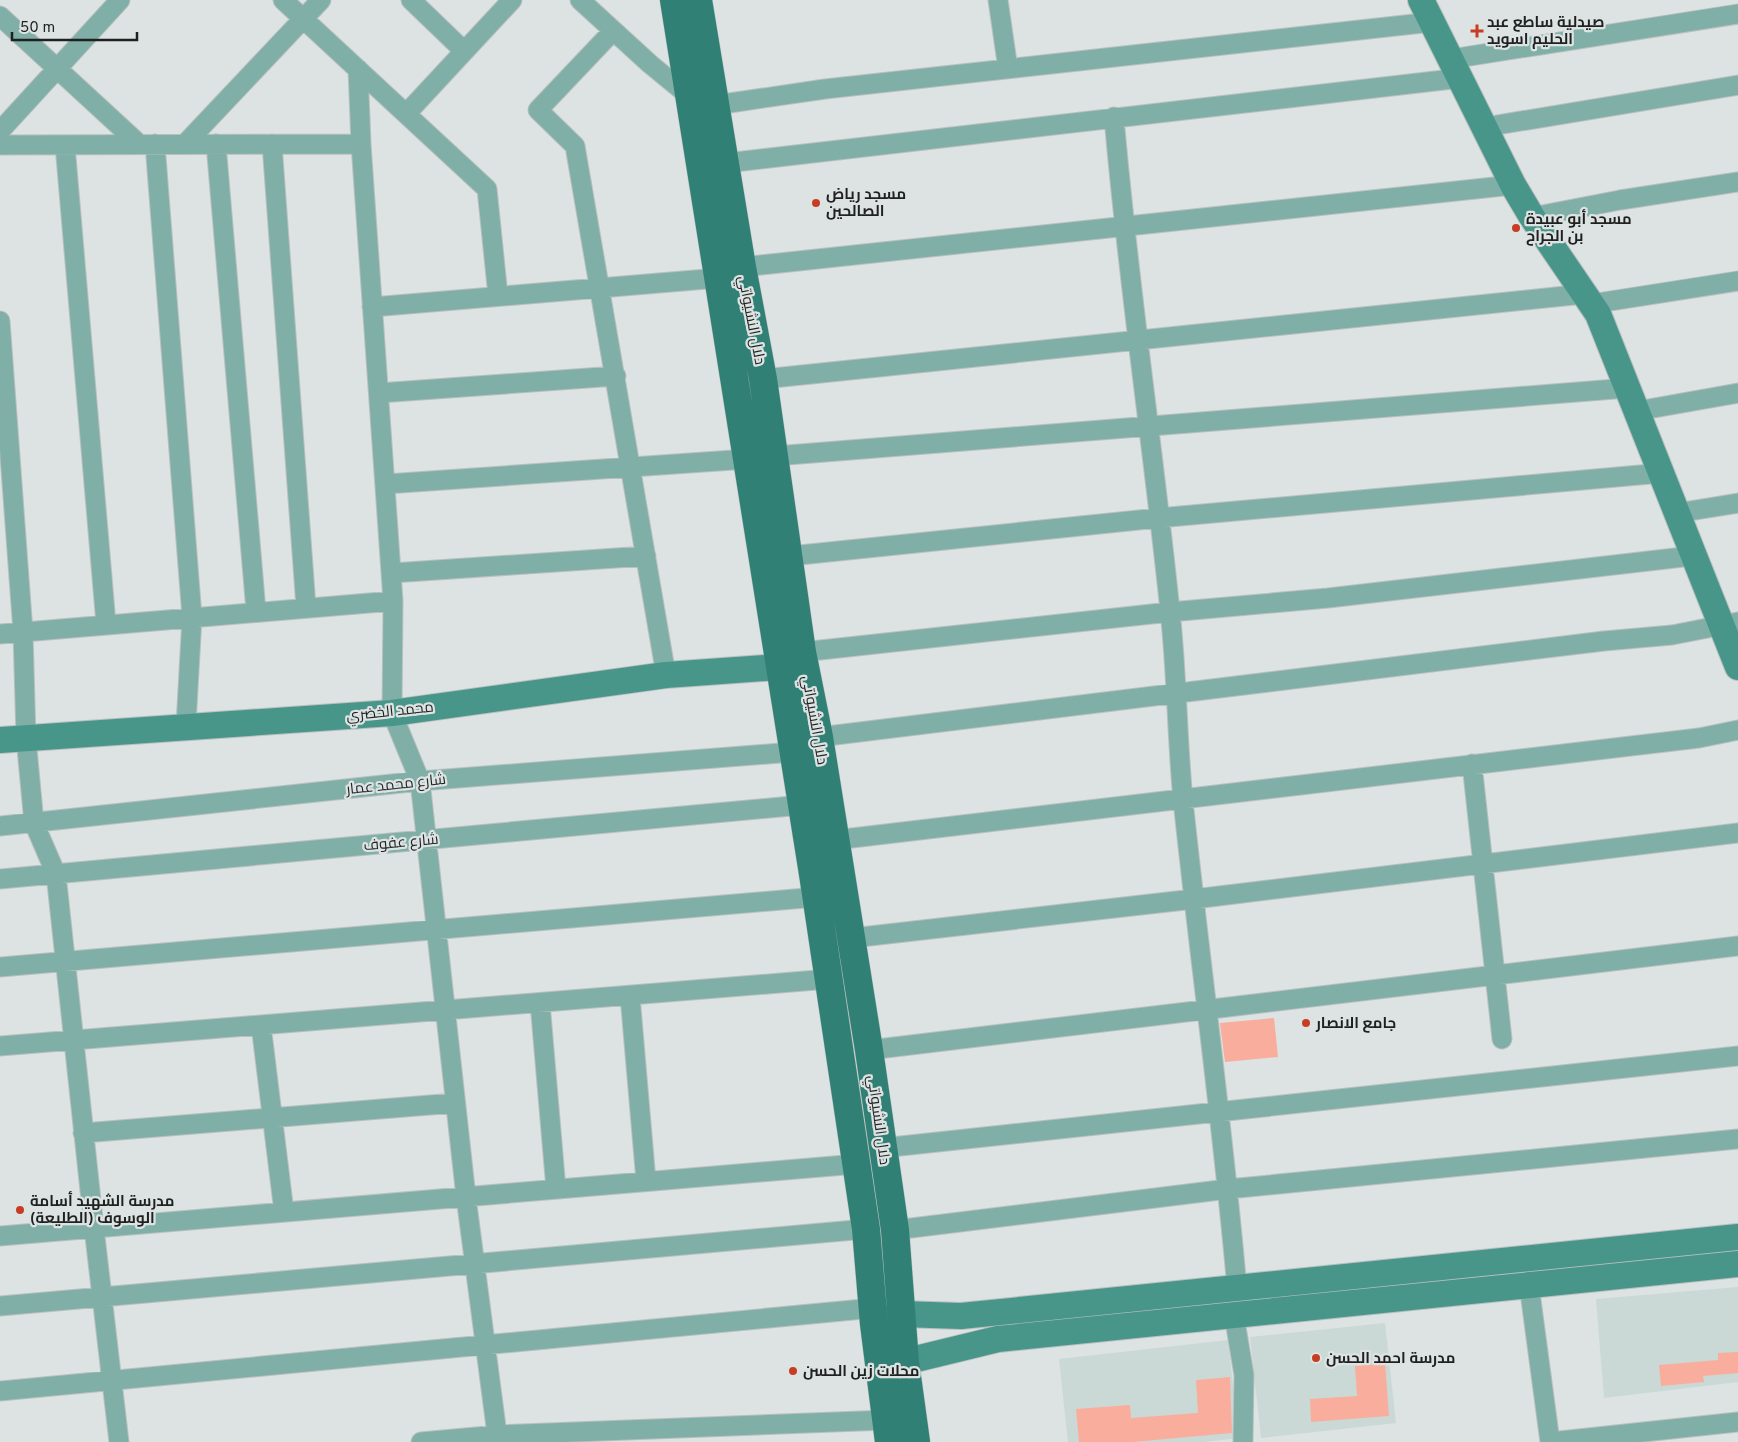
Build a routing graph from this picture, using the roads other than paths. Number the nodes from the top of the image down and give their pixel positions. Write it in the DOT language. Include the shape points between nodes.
graph roads {
  1 [pos="120,0"];
  2 [pos="282,0"];
  3 [pos="321,0"];
  4 [pos="411,0"];
  5 [pos="512,0"];
  6 [pos="580,0"];
  7 [pos="674,0"];
  8 [pos="698,0"];
  9 [pos="998,0"];
  10 [pos="1427,11"];
  11 [pos="1738,14"];
  12 [pos="0,16"];
  13 [pos="303,19"];
  14 [pos="613,30"];
  15 [pos="464,51"];
  16 [pos="58,68"];
  17 [pos="358,69"];
  18 [pos="1008,69"];
  19 [pos="1456,69"];
  20 [pos="1738,85"];
  21 [pos="689,96"];
  22 [pos="716,104"];
  23 [pos="406,114"];
  24 [pos="1114,117"];
  25 [pos="1485,127"];
  26 [pos="0,131"];
  27 [pos="65,144"];
  28 [pos="147,144"];
  29 [pos="185,144"];
  30 [pos="216,144"];
  31 [pos="272,144"];
  32 [pos="361,144"];
  33 [pos="0,145"];
  34 [pos="726,163"];
  35 [pos="1738,182"];
  36 [pos="1513,185"];
  37 [pos="1532,217"];
  38 [pos="1123,225"];
  39 [pos="730,273"];
  40 [pos="1738,281"];
  41 [pos="600,289"];
  42 [pos="498,296"];
  43 [pos="1588,299"];
  44 [pos="372,307"];
  45 [pos="0,321"];
  46 [pos="1139,339"];
  47 [pos="616,376"];
  48 [pos="763,379"];
  49 [pos="379,393"];
  50 [pos="1738,393"];
  51 [pos="1633,399"];
  52 [pos="3,406"];
  53 [pos="1148,426"];
  54 [pos="775,456"];
  55 [pos="748,459"];
  56 [pos="632,467"];
  57 [pos="1662,473"];
  58 [pos="386,484"];
  59 [pos="1738,503"];
  60 [pos="1677,513"];
  61 [pos="1158,518"];
  62 [pos="646,556"];
  63 [pos="790,556"];
  64 [pos="1692,556"];
  65 [pos="392,573"];
  66 [pos="393,600"];
  67 [pos="306,607"];
  68 [pos="256,612"];
  69 [pos="1170,612"];
  70 [pos="192,617"];
  71 [pos="106,624"];
  72 [pos="1729,624"];
  73 [pos="24,632"];
  74 [pos="0,634"];
  75 [pos="795,660"];
  76 [pos="1738,667"];
  77 [pos="666,676"];
  78 [pos="1176,694"];
  79 [pos="392,713"];
  80 [pos="186,725"];
  81 [pos="1738,730"];
  82 [pos="819,737"];
  83 [pos="26,738"];
  84 [pos="0,740"];
  85 [pos="793,752"];
  86 [pos="1472,764"];
  87 [pos="420,781"];
  88 [pos="1183,797"];
  89 [pos="802,805"];
  90 [pos="34,823"];
  91 [pos="0,826"];
  92 [pos="1738,833"];
  93 [pos="427,840"];
  94 [pos="835,840"];
  95 [pos="1482,865"];
  96 [pos="56,874"];
  97 [pos="0,879"];
  98 [pos="816,896"];
  99 [pos="1194,900"];
  100 [pos="437,929"];
  101 [pos="852,938"];
  102 [pos="1738,946"];
  103 [pos="65,961"];
  104 [pos="0,967"];
  105 [pos="1495,976"];
  106 [pos="829,979"];
  107 [pos="630,996"];
  108 [pos="540,1003"];
  109 [pos="445,1010"];
  110 [pos="1206,1011"];
  111 [pos="261,1025"];
  112 [pos="1502,1039"];
  113 [pos="74,1040"];
  114 [pos="0,1046"];
  115 [pos="869,1050"];
  116 [pos="1738,1056"];
  117 [pos="456,1103"];
  118 [pos="1220,1111"];
  119 [pos="272,1118"];
  120 [pos="83,1132"];
  121 [pos="1738,1138"];
  122 [pos="882,1148"];
  123 [pos="857,1164"];
  124 [pos="646,1182"];
  125 [pos="556,1189"];
  126 [pos="1228,1189"];
  127 [pos="466,1197"];
  128 [pos="284,1212"];
  129 [pos="94,1228"];
  130 [pos="866,1229"];
  131 [pos="895,1230"];
  132 [pos="0,1236"];
  133 [pos="1738,1238"];
  134 [pos="474,1264"];
  135 [pos="1738,1264"];
  136 [pos="1529,1285"];
  137 [pos="1237,1289"];
  138 [pos="102,1297"];
  139 [pos="0,1306"];
  140 [pos="902,1314"];
  141 [pos="1234,1315"];
  142 [pos="874,1316"];
  143 [pos="486,1344"];
  144 [pos="893,1365"];
  145 [pos="112,1380"];
  146 [pos="0,1391"];
  147 [pos="1738,1422"];
  148 [pos="888,1431"];
  149 [pos="498,1438"];
  150 [pos="119,1442"];
  151 [pos="421,1442"];
  152 [pos="916,1442"];
  153 [pos="1243,1442"];
  154 [pos="1550,1442"];
  1 -- 16 [label="street"];
  2 -- 13 [label="street"];
  3 -- 13 [label="street"];
  4 -- 15 [label="street"];
  5 -- 15 [label="street"];
  6 -- 14 [label="street"];
  7 -- 21 [label="main road, دلال النشيواتي"];
  8 -- 22 [label="main road, دلال النشيواتي"];
  9 -- 18 [label="street"];
  10 -- 18 [label="street"];
  10 -- 19 [label="street"];
  11 -- 19 [label="street"];
  12 -- 16 [label="street"];
  13 -- 17 [label="street"];
  13 -- 29 [label="street"];
  14 -- 21 [label="street"];
  14 -- 41 [label="street" via="538,110 575,146"];
  15 -- 23 [label="street"];
  16 -- 26 [label="street"];
  16 -- 28 [label="street"];
  17 -- 23 [label="street"];
  17 -- 32 [label="street"];
  18 -- 22 [label="street"];
  19 -- 24 [label="street"];
  19 -- 25 [label="street"];
  20 -- 25 [label="street"];
  21 -- 39 [label="main road, دلال النشيواتي"];
  22 -- 34 [label="main road, دلال النشيواتي"];
  23 -- 42 [label="street" via="487,189"];
  24 -- 34 [label="street"];
  24 -- 38 [label="street"];
  25 -- 36 [label="street"];
  27 -- 28 [label="street"];
  27 -- 33 [label="street"];
  27 -- 71 [label="street"];
  28 -- 29 [label="street"];
  28 -- 70 [label="street"];
  29 -- 30 [label="street"];
  30 -- 31 [label="street"];
  30 -- 68 [label="street"];
  31 -- 32 [label="street"];
  31 -- 67 [label="street"];
  32 -- 44 [label="street"];
  34 -- 39 [label="main road, دلال النشيواتي"];
  35 -- 37 [label="street"];
  36 -- 37 [label="street"];
  36 -- 38 [label="street"];
  37 -- 43 [label="street"];
  38 -- 39 [label="street"];
  38 -- 46 [label="street"];
  39 -- 41 [label="street"];
  39 -- 48 [label="main road, دلال النشيواتي"];
  39 -- 55 [label="main road, دلال النشيواتي"];
  40 -- 43 [label="street"];
  41 -- 42 [label="street"];
  41 -- 47 [label="street"];
  42 -- 44 [label="street"];
  43 -- 46 [label="street"];
  43 -- 51 [label="street" via="1598,314"];
  44 -- 49 [label="street"];
  45 -- 52 [label="street"];
  46 -- 48 [label="street"];
  46 -- 53 [label="street"];
  47 -- 49 [label="street"];
  47 -- 56 [label="street"];
  48 -- 54 [label="main road, دلال النشيواتي"];
  49 -- 58 [label="street"];
  50 -- 51 [label="street"];
  51 -- 53 [label="street"];
  51 -- 57 [label="street"];
  52 -- 73 [label="street"];
  53 -- 54 [label="street"];
  53 -- 61 [label="street"];
  54 -- 63 [label="main road, دلال النشيواتي"];
  55 -- 56 [label="street"];
  55 -- 75 [label="main road, دلال النشيواتي"];
  56 -- 58 [label="street"];
  56 -- 62 [label="street"];
  57 -- 60 [label="street"];
  57 -- 61 [label="street"];
  58 -- 65 [label="street"];
  59 -- 60 [label="street"];
  60 -- 64 [label="street"];
  61 -- 63 [label="street"];
  61 -- 69 [label="street"];
  62 -- 65 [label="street"];
  62 -- 77 [label="street"];
  63 -- 75 [label="main road, دلال النشيواتي"];
  64 -- 69 [label="street" via="1328,598"];
  64 -- 72 [label="street"];
  65 -- 66 [label="street"];
  66 -- 67 [label="street"];
  66 -- 79 [label="street"];
  67 -- 68 [label="street"];
  68 -- 70 [label="street"];
  69 -- 75 [label="street"];
  69 -- 78 [label="street"];
  70 -- 71 [label="street"];
  70 -- 80 [label="street"];
  71 -- 73 [label="street"];
  72 -- 76 [label="street"];
  72 -- 78 [label="street" via="1672,636 1604,640"];
  73 -- 74 [label="street"];
  73 -- 83 [label="street"];
  75 -- 77 [label="street, محمد الخضري"];
  75 -- 82 [label="main road, دلال النشيواتي"];
  75 -- 85 [label="main road, دلال النشيواتي"];
  77 -- 79 [label="street, محمد الخضري"];
  78 -- 82 [label="street"];
  78 -- 88 [label="street"];
  79 -- 80 [label="street, محمد الخضري"];
  79 -- 87 [label="street"];
  80 -- 83 [label="street, محمد الخضري"];
  81 -- 86 [label="street" via="1699,738"];
  82 -- 94 [label="main road, دلال النشيواتي"];
  83 -- 84 [label="street, محمد الخضري"];
  83 -- 90 [label="street"];
  85 -- 87 [label="street, شارع محمد عمار"];
  85 -- 89 [label="main road, دلال النشيواتي"];
  86 -- 88 [label="street"];
  86 -- 95 [label="street"];
  87 -- 90 [label="street, شارع محمد عمار"];
  87 -- 93 [label="street"];
  88 -- 94 [label="street"];
  88 -- 99 [label="street"];
  89 -- 93 [label="street, شارع عفوف"];
  89 -- 98 [label="main road, دلال النشيواتي"];
  90 -- 91 [label="street, شارع محمد عمار"];
  90 -- 96 [label="street"];
  92 -- 95 [label="street"];
  93 -- 96 [label="street, شارع عفوف"];
  93 -- 100 [label="street"];
  94 -- 101 [label="main road, دلال النشيواتي"];
  95 -- 99 [label="street"];
  95 -- 105 [label="street"];
  96 -- 97 [label="street, شارع عفوف"];
  96 -- 103 [label="street"];
  98 -- 100 [label="street"];
  98 -- 106 [label="main road, دلال النشيواتي"];
  99 -- 101 [label="street"];
  99 -- 110 [label="street"];
  100 -- 103 [label="street"];
  100 -- 109 [label="street"];
  101 -- 115 [label="main road, دلال النشيواتي"];
  102 -- 105 [label="street"];
  103 -- 104 [label="street"];
  103 -- 113 [label="street"];
  105 -- 110 [label="street"];
  105 -- 112 [label="street"];
  106 -- 107 [label="street"];
  106 -- 123 [label="main road, دلال النشيواتي"];
  107 -- 108 [label="street"];
  107 -- 124 [label="street"];
  108 -- 109 [label="street"];
  108 -- 125 [label="street"];
  109 -- 111 [label="street"];
  109 -- 117 [label="street"];
  110 -- 115 [label="street"];
  110 -- 118 [label="street"];
  111 -- 113 [label="street"];
  111 -- 119 [label="street"];
  113 -- 114 [label="street"];
  113 -- 120 [label="street"];
  115 -- 122 [label="main road, دلال النشيواتي"];
  116 -- 118 [label="street"];
  117 -- 119 [label="street"];
  117 -- 127 [label="street"];
  118 -- 122 [label="street"];
  118 -- 126 [label="street"];
  119 -- 120 [label="street"];
  119 -- 128 [label="street"];
  120 -- 129 [label="street"];
  121 -- 126 [label="street"];
  122 -- 131 [label="main road, دلال النشيواتي"];
  123 -- 124 [label="street"];
  123 -- 130 [label="main road, دلال النشيواتي"];
  124 -- 125 [label="street"];
  125 -- 127 [label="street"];
  126 -- 131 [label="street"];
  126 -- 137 [label="street"];
  127 -- 128 [label="street"];
  127 -- 134 [label="street"];
  128 -- 129 [label="street"];
  129 -- 132 [label="street"];
  129 -- 138 [label="street"];
  130 -- 134 [label="street"];
  130 -- 142 [label="main road, دلال النشيواتي"];
  131 -- 140 [label="main road, دلال النشيواتي"];
  133 -- 137 [label="street"];
  134 -- 138 [label="street"];
  134 -- 143 [label="street"];
  135 -- 136 [label="street"];
  136 -- 141 [label="street"];
  136 -- 154 [label="street"];
  137 -- 140 [label="street" via="961,1316"];
  138 -- 139 [label="street"];
  138 -- 145 [label="street"];
  140 -- 142 [label="street"];
  140 -- 144 [label="main road, دلال النشيواتي"];
  141 -- 144 [label="street" via="998,1339"];
  141 -- 153 [label="street" via="1244,1375"];
  142 -- 143 [label="street"];
  142 -- 144 [label="main road, دلال النشيواتي"];
  143 -- 145 [label="street"];
  143 -- 149 [label="street"];
  144 -- 148 [label="main road, دلال النشيواتي"];
  144 -- 152 [label="main road, دلال النشيواتي"];
  145 -- 146 [label="street"];
  145 -- 150 [label="street"];
  147 -- 154 [label="street"];
  148 -- 149 [label="street"];
  149 -- 151 [label="street"];
}
